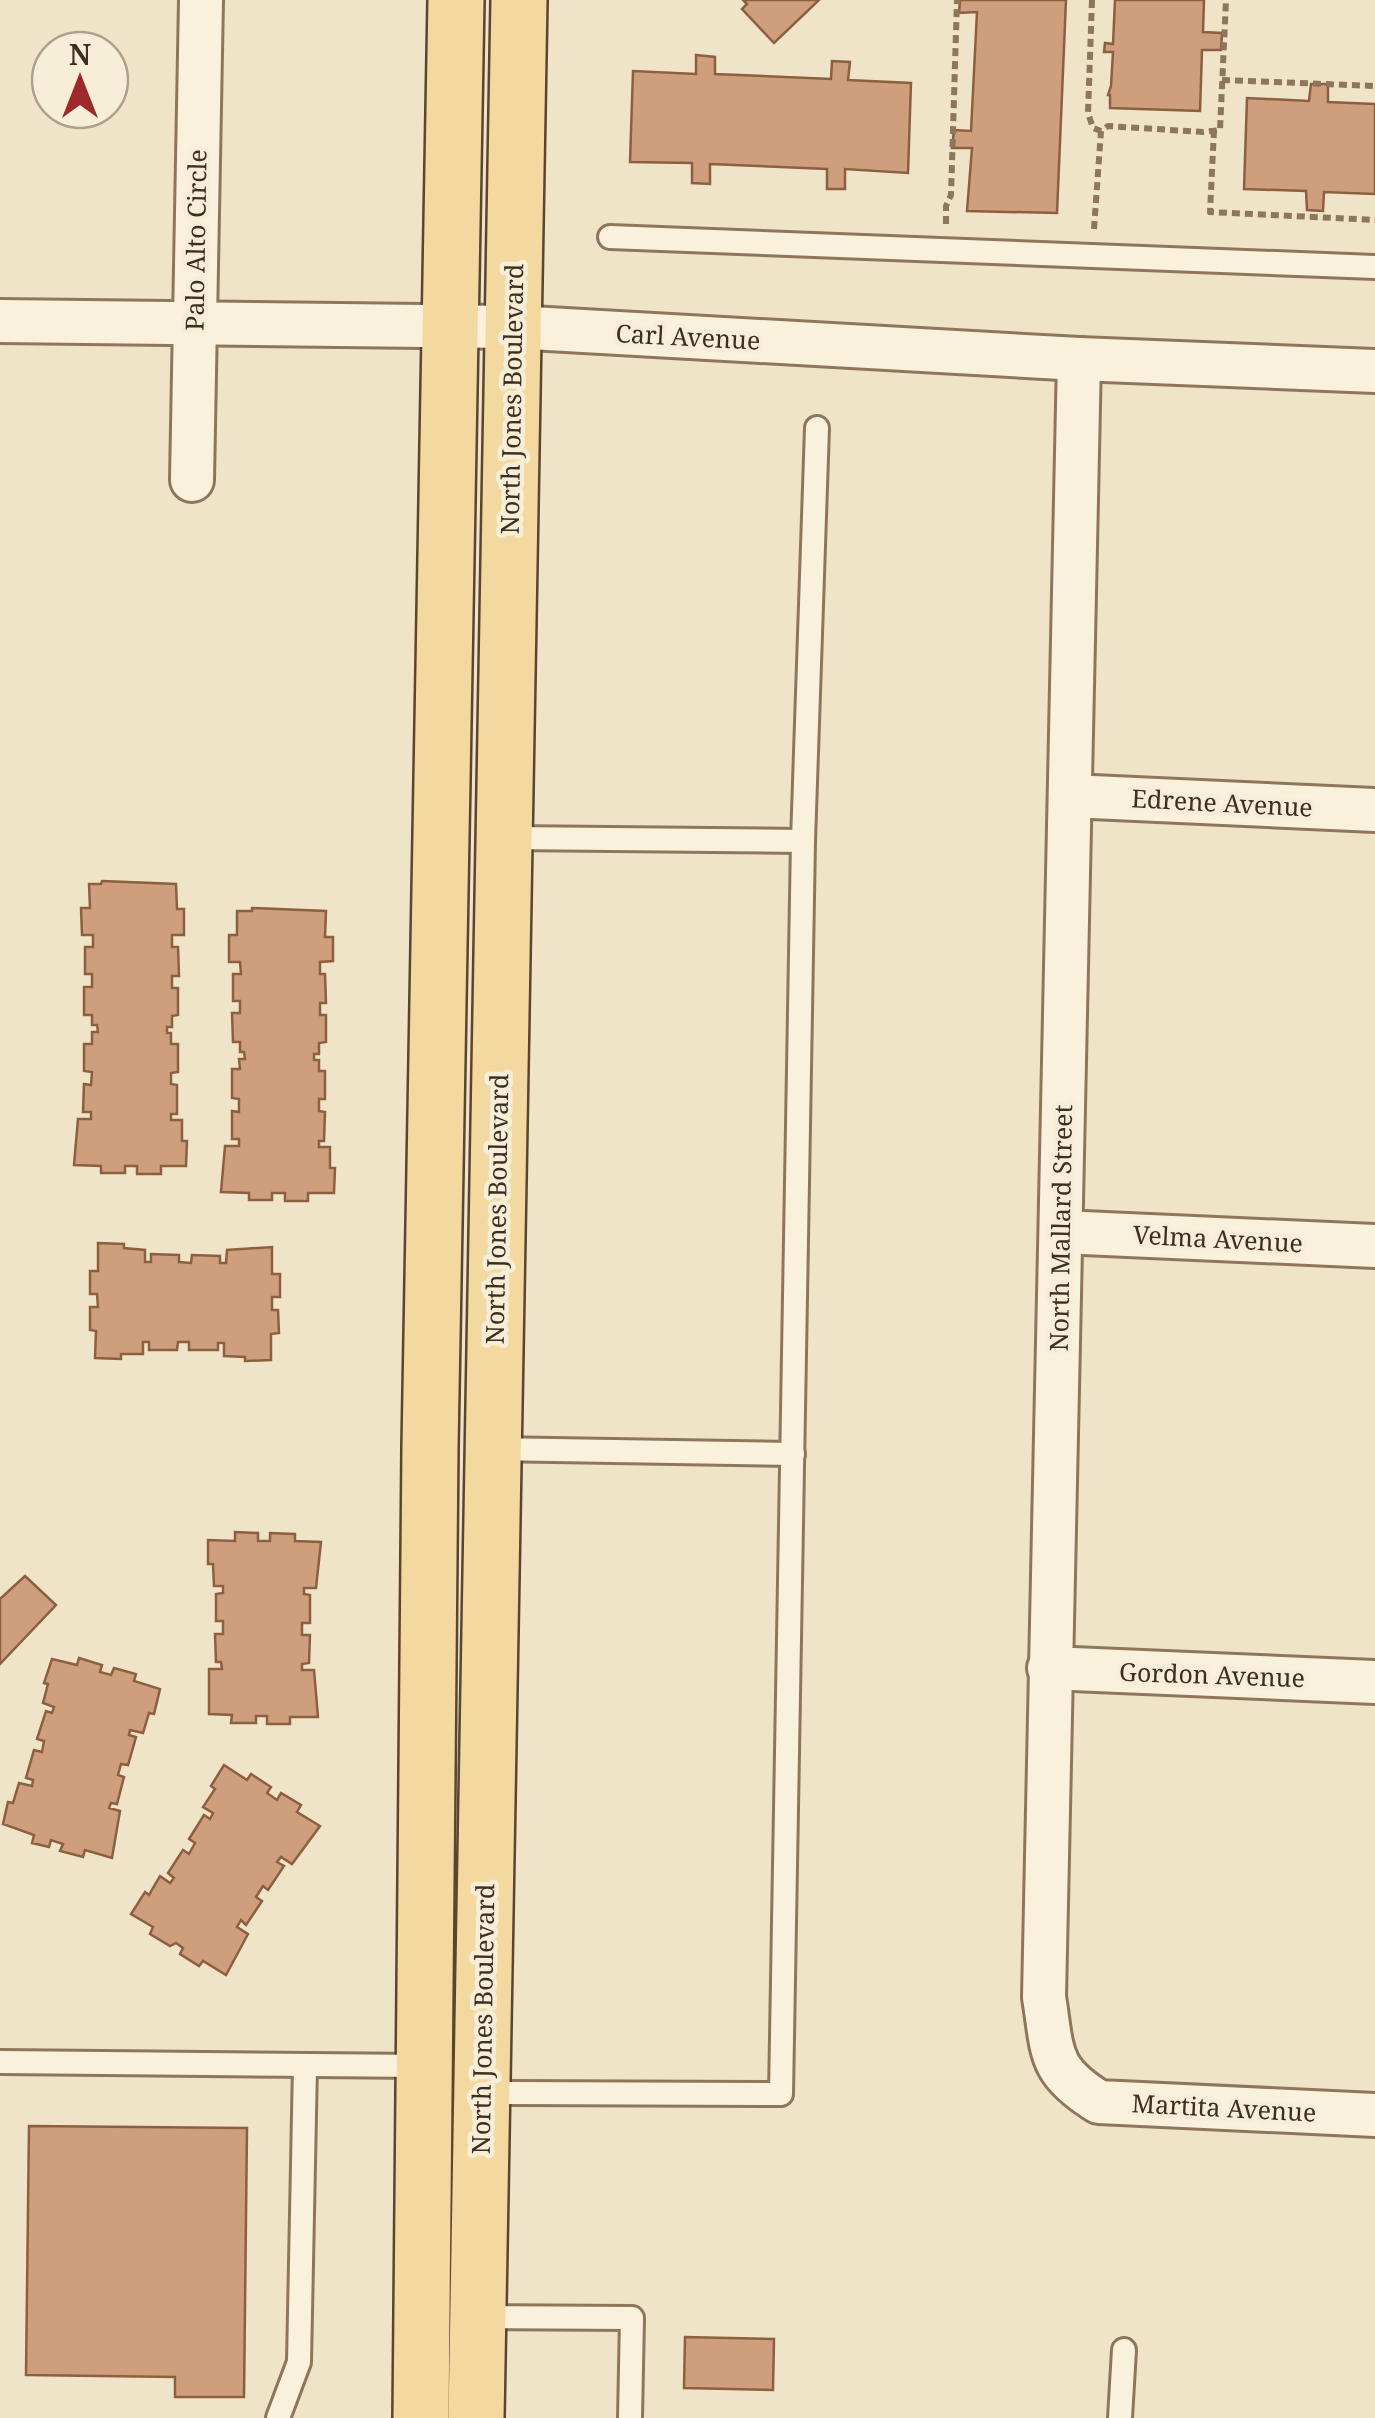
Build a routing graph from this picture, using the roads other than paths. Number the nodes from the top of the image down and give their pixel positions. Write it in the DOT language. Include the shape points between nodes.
graph roads {
  1 [pos="200,0"];
  2 [pos="456,0"];
  3 [pos="519,0"];
  4 [pos="610,237"];
  5 [pos="1375,267"];
  6 [pos="0,321"];
  7 [pos="194,324"];
  8 [pos="449,328"];
  9 [pos="513,328"];
  10 [pos="1079,359"];
  11 [pos="1375,372"];
  12 [pos="817,428"];
  13 [pos="192,480"];
  14 [pos="1070,796"];
  15 [pos="1375,810"];
  16 [pos="504,838"];
  17 [pos="804,842"];
  18 [pos="1061,1232"];
  19 [pos="1375,1246"];
  20 [pos="430,1448"];
  21 [pos="493,1449"];
  22 [pos="793,1454"];
  23 [pos="1050,1668"];
  24 [pos="1375,1682"];
  25 [pos="0,2062"];
  26 [pos="304,2065"];
  27 [pos="424,2066"];
  28 [pos="1076,2089"];
  29 [pos="482,2093"];
  30 [pos="1375,2115"];
  31 [pos="478,2317"];
  32 [pos="1124,2350"];
  33 [pos="278,2418"];
  34 [pos="420,2418"];
  35 [pos="476,2418"];
  36 [pos="630,2418"];
  37 [pos="1120,2418"];
  1 -- 7 [label="street, Palo Alto Circle"];
  2 -- 8 [label="main road"];
  3 -- 9 [label="main road, North Jones Boulevard"];
  4 -- 5 [label="lane"];
  6 -- 7 [label="street, Carl Avenue"];
  7 -- 8 [label="street, Carl Avenue"];
  7 -- 13 [label="street, Palo Alto Circle"];
  8 -- 9 [label="street, Carl Avenue"];
  8 -- 20 [label="main road"];
  9 -- 10 [label="street, Carl Avenue"];
  9 -- 16 [label="main road, North Jones Boulevard"];
  10 -- 11 [label="street, Carl Avenue"];
  10 -- 14 [label="street, North Mallard Street"];
  12 -- 17 [label="lane"];
  14 -- 15 [label="street, Edrene Avenue"];
  14 -- 18 [label="street, North Mallard Street"];
  16 -- 17 [label="lane"];
  16 -- 21 [label="main road, North Jones Boulevard"];
  17 -- 22 [label="lane"];
  18 -- 19 [label="street, Velma Avenue"];
  18 -- 23 [label="street, North Mallard Street"];
  20 -- 21 [label="main road"];
  20 -- 27 [label="main road"];
  21 -- 22 [label="lane"];
  21 -- 29 [label="main road, North Jones Boulevard"];
  22 -- 29 [label="lane" via="782,2094"];
  23 -- 24 [label="street, Gordon Avenue"];
  23 -- 28 [label="street, North Mallard Street" via="1044,1997 1055,2064"];
  25 -- 26 [label="lane"];
  26 -- 27 [label="lane"];
  26 -- 33 [label="lane" via="299,2362"];
  27 -- 34 [label="main road"];
  28 -- 30 [label="street, Martita Avenue" via="1098,2102"];
  29 -- 31 [label="main road, North Jones Boulevard"];
  31 -- 35 [label="main road, North Jones Boulevard"];
  31 -- 36 [label="lane" via="632,2318"];
  32 -- 37 [label="lane"];
}
